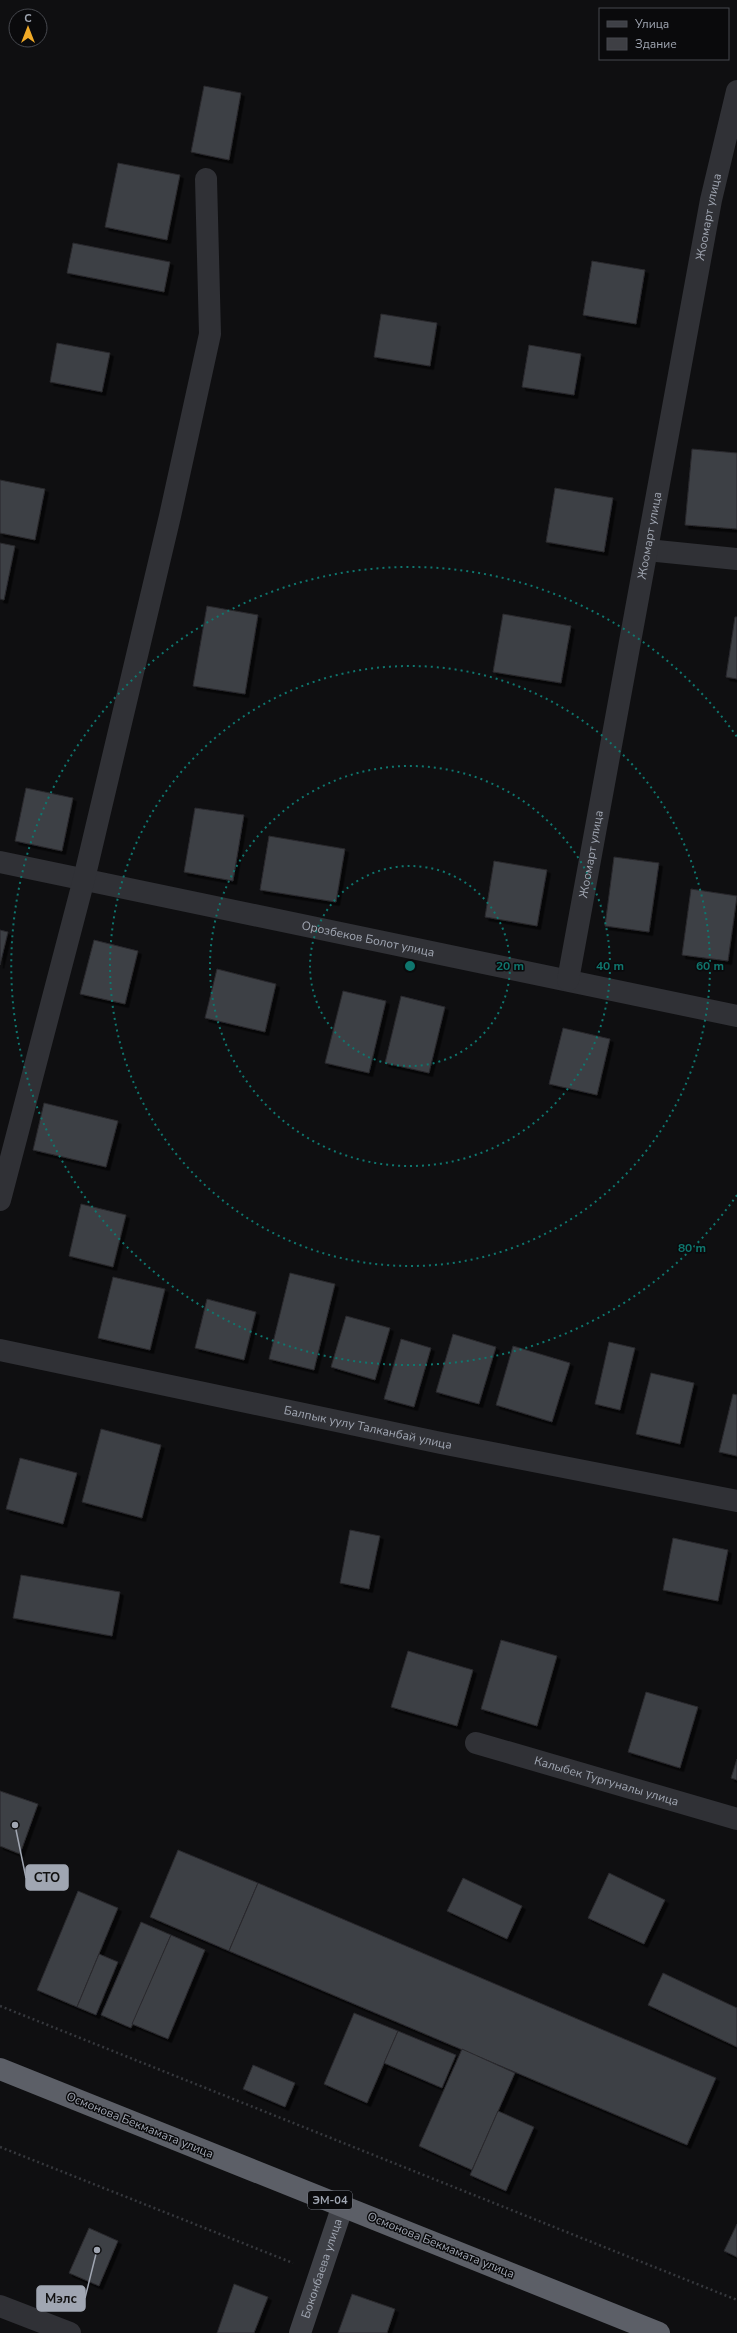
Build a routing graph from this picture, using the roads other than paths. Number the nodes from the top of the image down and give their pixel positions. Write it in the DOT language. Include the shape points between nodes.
graph roads {
  1 [pos="737,91"];
  2 [pos="206,179"];
  3 [pos="647,550"];
  4 [pos="737,559"];
  5 [pos="0,862"];
  6 [pos="84,879"];
  7 [pos="568,980"];
  8 [pos="737,1016"];
  9 [pos="0,1200"];
  10 [pos="0,1350"];
  11 [pos="737,1501"];
  12 [pos="476,1743"];
  13 [pos="737,1819"];
  14 [pos="0,2069"];
  15 [pos="343,2205"];
  16 [pos="0,2306"];
  17 [pos="70,2333"];
  18 [pos="300,2333"];
  19 [pos="659,2333"];
  1 -- 3 [label="street, Жоомарт улица" via="711,200"];
  2 -- 6 [label="street" via="210,334 170,516"];
  3 -- 4 [label="street"];
  3 -- 7 [label="street, Жоомарт улица"];
  5 -- 6 [label="street, Орозбеков Болот улица"];
  6 -- 7 [label="street, Орозбеков Болот улица"];
  6 -- 9 [label="street"];
  7 -- 8 [label="street, Орозбеков Болот улица"];
  10 -- 11 [label="street, Балпык уулу Талканбай улица" via="441,1443"];
  12 -- 13 [label="street, Калыбек Тургуналы улица"];
  14 -- 15 [label="highway, Осмонова Бекмамата улица / ЭМ-04"];
  15 -- 18 [label="street, Боконбаева улица"];
  15 -- 19 [label="highway, Осмонова Бекмамата улица / ЭМ-04"];
  16 -- 17 [label="street"];
}
